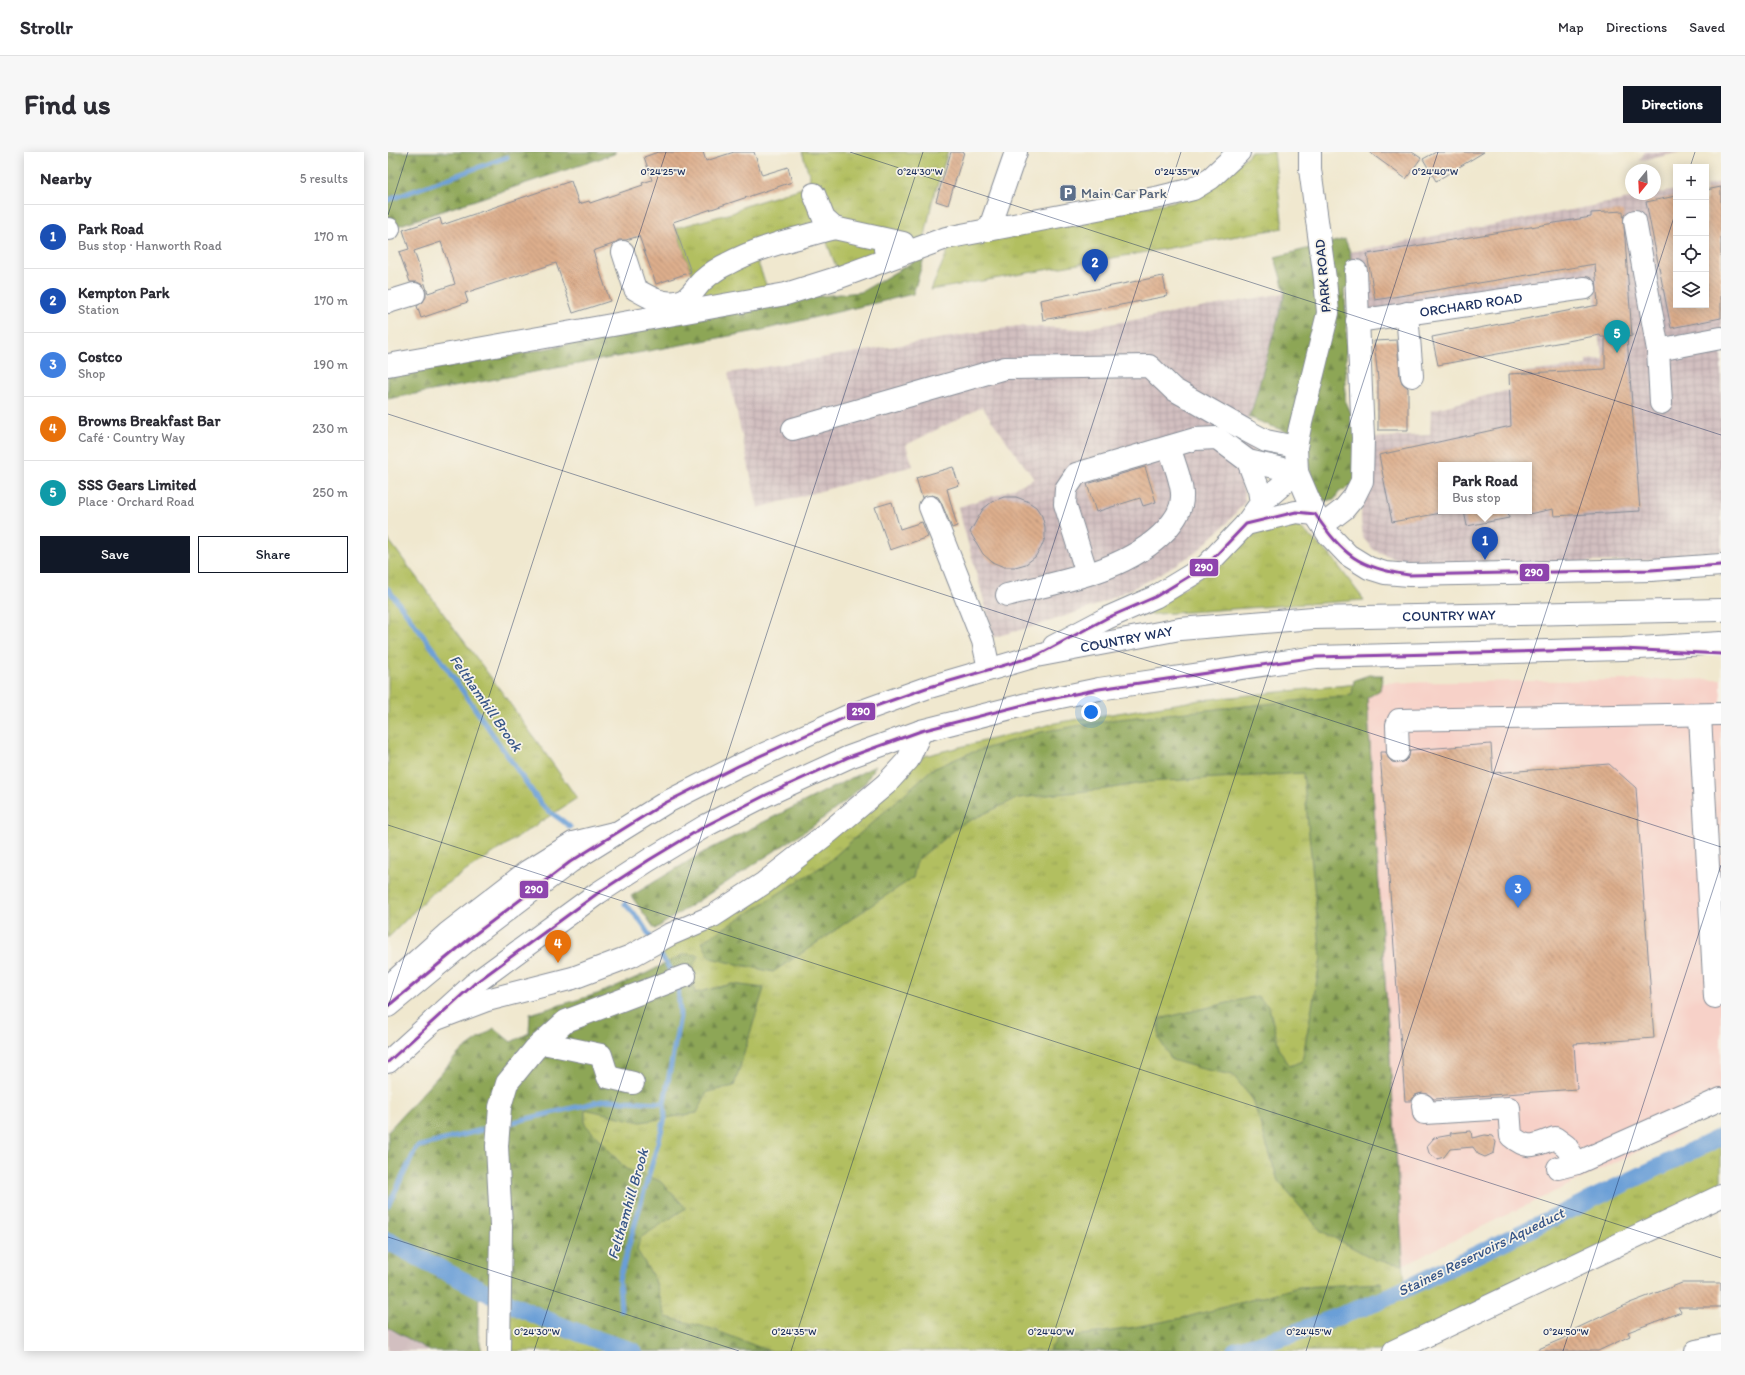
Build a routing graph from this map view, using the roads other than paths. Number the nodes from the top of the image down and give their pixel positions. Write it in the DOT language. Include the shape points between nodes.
graph roads {
  1 [pos="1016,152"];
  2 [pos="1239,152"];
  3 [pos="1310,152"];
  4 [pos="814,194"];
  5 [pos="1635,221"];
  6 [pos="834,228"];
  7 [pos="989,230"];
  8 [pos="623,252"];
  9 [pos="1356,271"];
  10 [pos="1585,288"];
  11 [pos="768,290"];
  12 [pos="414,294"];
  13 [pos="388,302"];
  14 [pos="687,304"];
  15 [pos="656,308"];
  16 [pos="1408,314"];
  17 [pos="1357,321"];
  18 [pos="1721,338"];
  19 [pos="1658,350"];
  20 [pos="388,364"];
  21 [pos="1412,376"];
  22 [pos="1661,403"];
  23 [pos="793,430"];
  24 [pos="1169,447"];
  25 [pos="1296,448"];
  26 [pos="1248,461"];
  27 [pos="1297,472"];
  28 [pos="1261,503"];
  29 [pos="930,507"];
  30 [pos="1319,519"];
  31 [pos="1246,524"];
  32 [pos="1721,565"];
  33 [pos="1086,574"];
  34 [pos="1006,595"];
  35 [pos="1721,610"];
  36 [pos="1721,643"];
  37 [pos="1623,648"];
  38 [pos="1721,654"];
  39 [pos="1036,656"];
  40 [pos="989,669"];
  41 [pos="1711,715"];
  42 [pos="921,731"];
  43 [pos="1398,751"];
  44 [pos="618,832"];
  45 [pos="675,980"];
  46 [pos="388,987"];
  47 [pos="1715,997"];
  48 [pos="388,1006"];
  49 [pos="431,1021"];
  50 [pos="542,1043"];
  51 [pos="388,1062"];
  52 [pos="633,1083"];
  53 [pos="1721,1099"];
  54 [pos="1423,1105"];
  55 [pos="1721,1196"];
  56 [pos="499,1341"];
  57 [pos="1721,1346"];
  58 [pos="1394,1351"];
  59 [pos="1696,1351"];
  1 -- 7 [label="main road"];
  2 -- 7 [label="main road" via="1211,178 1193,189"];
  3 -- 25 [label="main road, PARK ROAD" via="1328,313"];
  4 -- 6 [label="main road" via="824,219"];
  5 -- 19 [label="main road"];
  6 -- 11 [label="main road" via="903,243"];
  6 -- 14 [label="main road" via="754,252 728,263 702,282"];
  7 -- 14 [label="main road" via="946,238 786,294"];
  8 -- 15 [label="main road" via="635,289"];
  9 -- 17 [label="main road"];
  10 -- 16 [label="main road, ORCHARD ROAD"];
  12 -- 13 [label="main road"];
  14 -- 15 [label="main road" via="681,301"];
  15 -- 20 [label="main road"];
  16 -- 17 [label="main road, ORCHARD ROAD"];
  16 -- 21 [label="main road"];
  17 -- 30 [label="main road" via="1363,438 1362,481 1344,509"];
  18 -- 19 [label="main road"];
  19 -- 22 [label="main road"];
  23 -- 25 [label="main road" via="1005,368 1149,366 1173,389 1247,431 1266,441"];
  24 -- 26 [label="main road" via="1195,439 1217,438"];
  24 -- 33 [label="main road" via="1183,496 1180,510 1154,542 1129,558"];
  24 -- 33 [label="main road" via="1076,474 1070,481 1064,496 1065,504"];
  25 -- 27 [label="main road, PARK ROAD"];
  26 -- 27 [label="main road"];
  26 -- 28 [label="main road"];
  27 -- 28 [label="main road"];
  27 -- 30 [label="main road, PARK ROAD"];
  28 -- 31 [label="main road"];
  29 -- 40 [label="main road" via="984,644"];
  30 -- 31 [label="main road" via="1296,512"];
  30 -- 32 [label="main road, PARK ROAD" via="1328,534 1348,555 1369,568 1385,573 1409,575 1643,570"];
  31 -- 39 [label="main road" via="1206,566 1156,597 1107,618"];
  33 -- 34 [label="main road"];
  35 -- 39 [label="main road, COUNTRY WAY" via="1313,618 1180,629"];
  36 -- 37 [label="main road"];
  37 -- 38 [label="main road"];
  37 -- 42 [label="main road" via="1316,656 1099,690 1027,704"];
  39 -- 40 [label="main road, COUNTRY WAY"];
  40 -- 44 [label="main road, COUNTRY WAY" via="848,716 738,766 665,803"];
  41 -- 43 [label="main road" via="1399,720"];
  41 -- 47 [label="main road"];
  42 -- 49 [label="main road" via="849,757 708,825 598,893 474,984"];
  42 -- 49 [label="main road" via="908,760 886,784 764,883 713,916 631,956 573,978 487,1000"];
  44 -- 46 [label="main road" via="573,843 528,871 448,934"];
  44 -- 48 [label="main road, COUNTRY WAY" via="570,862 480,930"];
  45 -- 50 [label="main road" via="566,1021"];
  49 -- 51 [label="main road"];
  50 -- 52 [label="main road" via="600,1055 608,1077"];
  50 -- 56 [label="main road" via="507,1083 500,1107 497,1146 501,1226"];
  53 -- 54 [label="main road" via="1568,1166 1566,1146 1555,1138 1533,1146 1523,1146 1511,1136 1509,1108 1424,1113"];
  55 -- 58 [label="main road"];
  57 -- 59 [label="main road"];
}
